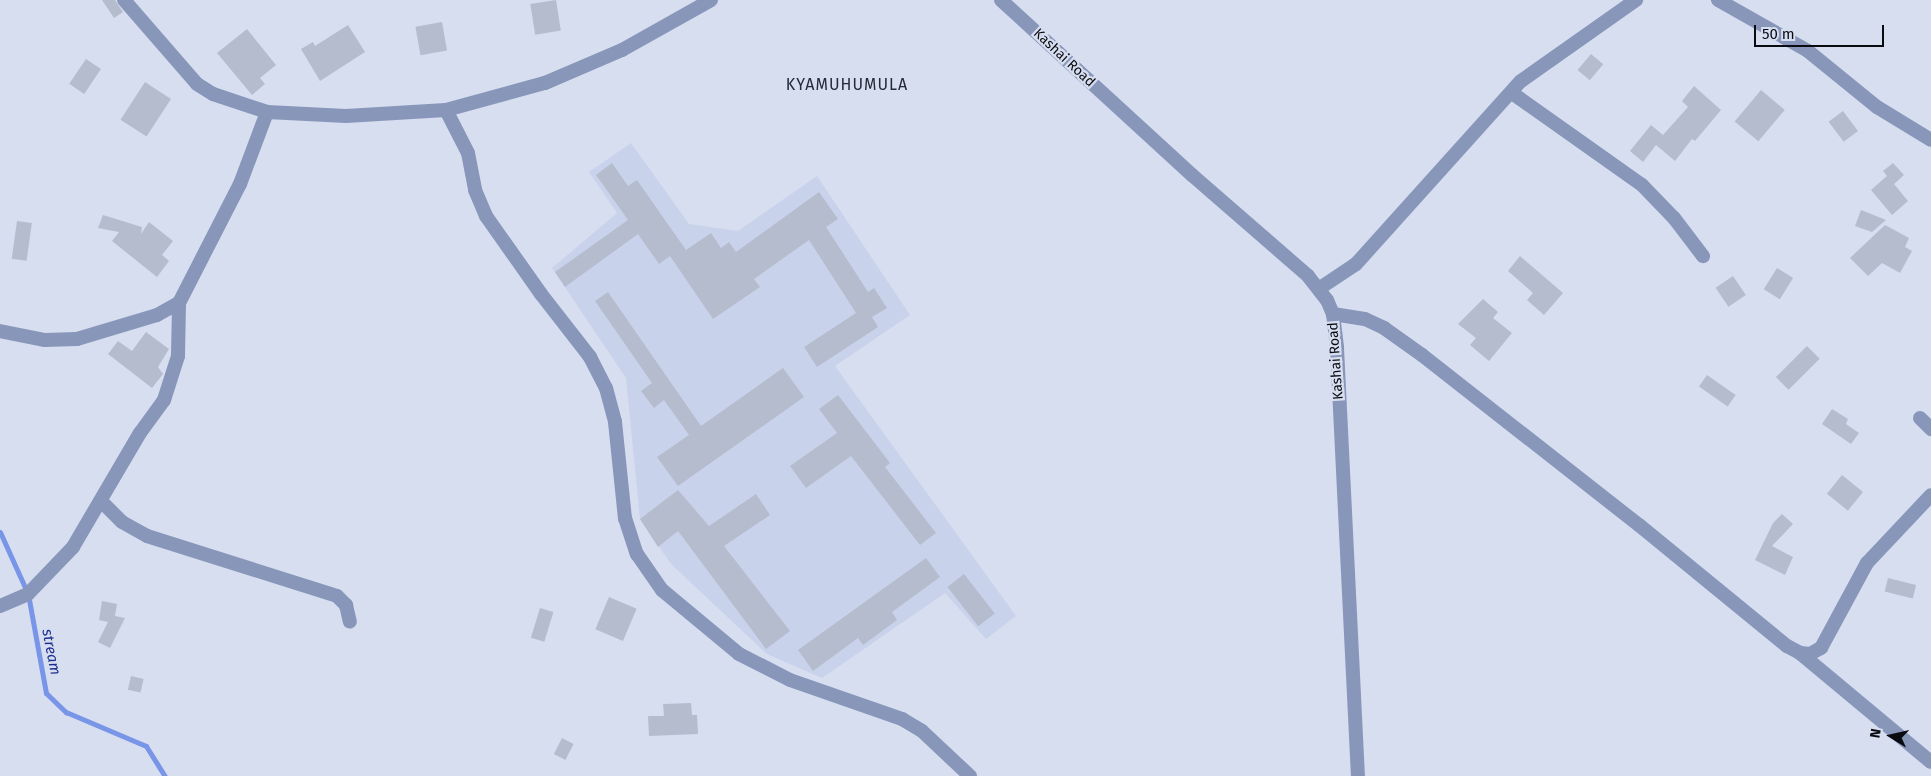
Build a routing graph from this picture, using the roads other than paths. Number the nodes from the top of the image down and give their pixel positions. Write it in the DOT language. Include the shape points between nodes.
graph roads {
  1 [pos="124,0"];
  2 [pos="711,0"];
  3 [pos="1001,0"];
  4 [pos="1636,0"];
  5 [pos="1718,0"];
  6 [pos="1512,93"];
  7 [pos="446,110"];
  8 [pos="267,112"];
  9 [pos="1931,140"];
  10 [pos="1703,256"];
  11 [pos="1320,288"];
  12 [pos="179,304"];
  13 [pos="1333,314"];
  14 [pos="0,331"];
  15 [pos="1920,418"];
  16 [pos="1931,429"];
  17 [pos="1931,495"];
  18 [pos="102,502"];
  19 [pos="0,606"];
  20 [pos="350,622"];
  21 [pos="1800,652"];
  22 [pos="1931,762"];
  23 [pos="970,776"];
  24 [pos="1358,776"];
  1 -- 8 [label="street" via="197,84 240,106"];
  2 -- 7 [label="street" via="665,28 545,83"];
  3 -- 11 [label="street, Kashai Road"];
  4 -- 6 [label="street" via="1574,41 1521,81"];
  5 -- 9 [label="street" via="1808,51 1878,107"];
  6 -- 10 [label="street" via="1642,185 1674,218"];
  6 -- 11 [label="street" via="1423,186 1356,264"];
  7 -- 8 [label="street" via="346,116"];
  7 -- 23 [label="street" via="468,153 475,190 486,216 540,294 590,357 606,388 615,422 625,518 637,554 662,590 739,654 790,680 902,719 922,731"];
  8 -- 12 [label="street" via="240,184"];
  11 -- 13 [label="street, Kashai Road"];
  12 -- 14 [label="street" via="77,339 45,340"];
  12 -- 18 [label="street" via="178,356 172,382"];
  13 -- 21 [label="street" via="1365,320 1384,328 1422,355 1787,646"];
  13 -- 24 [label="street, Kashai Road"];
  15 -- 16 [label="street"];
  17 -- 21 [label="street" via="1867,563 1821,648 1810,654"];
  18 -- 19 [label="street" via="73,547 50,574 28,594"];
  18 -- 20 [label="street" via="122,522 147,536 337,596 346,605"];
  21 -- 22 [label="street"];
}
